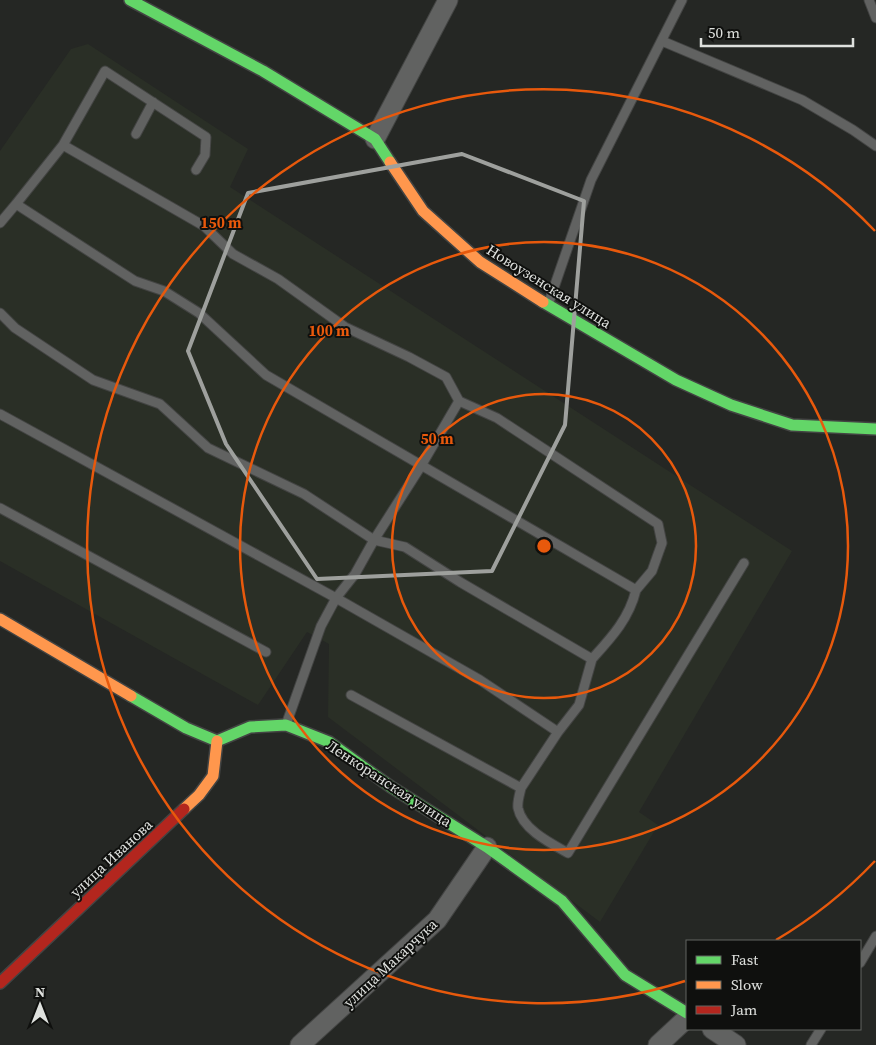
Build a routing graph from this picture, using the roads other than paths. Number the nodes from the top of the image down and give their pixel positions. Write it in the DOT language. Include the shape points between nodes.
graph roads {
  1 [pos="130,0"];
  2 [pos="448,0"];
  3 [pos="682,0"];
  4 [pos="869,0"];
  5 [pos="876,18"];
  6 [pos="662,41"];
  7 [pos="153,102"];
  8 [pos="136,134"];
  9 [pos="375,139"];
  10 [pos="63,144"];
  11 [pos="876,146"];
  12 [pos="196,170"];
  13 [pos="16,204"];
  14 [pos="0,223"];
  15 [pos="548,305"];
  16 [pos="0,313"];
  17 [pos="459,400"];
  18 [pos="0,414"];
  19 [pos="876,428"];
  20 [pos="421,466"];
  21 [pos="0,508"];
  22 [pos="374,540"];
  23 [pos="744,563"];
  24 [pos="636,590"];
  25 [pos="336,598"];
  26 [pos="0,619"];
  27 [pos="266,652"];
  28 [pos="592,659"];
  29 [pos="351,695"];
  30 [pos="286,725"];
  31 [pos="558,732"];
  32 [pos="217,741"];
  33 [pos="521,788"];
  34 [pos="487,847"];
  35 [pos="876,936"];
  36 [pos="861,961"];
  37 [pos="0,983"];
  38 [pos="686,1012"];
  39 [pos="686,1019"];
  40 [pos="714,1030"];
  41 [pos="820,1030"];
  42 [pos="300,1045"];
  43 [pos="658,1045"];
  44 [pos="736,1045"];
  45 [pos="811,1045"];
  1 -- 9 [label="street, Новоузенская улица" via="264,71"];
  2 -- 9 [label="street"];
  3 -- 6 [label="lane"];
  4 -- 5 [label="lane"];
  6 -- 11 [label="lane" via="802,100"];
  6 -- 15 [label="lane" via="591,180"];
  7 -- 8 [label="lane"];
  7 -- 10 [label="lane" via="106,71"];
  7 -- 12 [label="lane" via="206,137 204,155"];
  9 -- 15 [label="street, Новоузенская улица" via="423,211 480,262"];
  10 -- 13 [label="lane"];
  10 -- 17 [label="lane" via="204,226 233,254 278,279 345,327 409,356 446,378"];
  13 -- 14 [label="lane"];
  13 -- 20 [label="lane" via="135,281 164,291 199,314 266,375"];
  15 -- 19 [label="street, Новоузенская улица" via="676,380 731,405 792,425"];
  16 -- 22 [label="lane" via="15,328 93,380 160,404 208,448 304,494"];
  17 -- 20 [label="lane"];
  17 -- 24 [label="lane" via="497,418 658,524 662,543 652,570"];
  18 -- 25 [label="lane"];
  20 -- 22 [label="lane"];
  20 -- 24 [label="lane"];
  21 -- 27 [label="lane"];
  22 -- 25 [label="lane" via="355,574"];
  22 -- 28 [label="lane" via="405,547"];
  23 -- 33 [label="lane" via="568,853 524,822 518,807"];
  24 -- 28 [label="lane" via="632,605 615,634"];
  25 -- 30 [label="lane" via="321,626"];
  25 -- 31 [label="lane" via="480,680"];
  26 -- 32 [label="street" via="186,728"];
  28 -- 31 [label="lane" via="579,705"];
  29 -- 33 [label="lane"];
  30 -- 32 [label="street, Ленкоранская улица" via="250,727"];
  30 -- 34 [label="street, Ленкоранская улица" via="329,742 392,787"];
  31 -- 33 [label="lane"];
  32 -- 37 [label="street, улица Иванова" via="213,776 199,795"];
  34 -- 38 [label="street, Ленкоранская улица" via="562,901 624,975"];
  34 -- 42 [label="street, улица Макарчука" via="437,920"];
  35 -- 36 [label="lane"];
  39 -- 43 [label="street"];
  40 -- 44 [label="street"];
  41 -- 45 [label="lane"];
}
